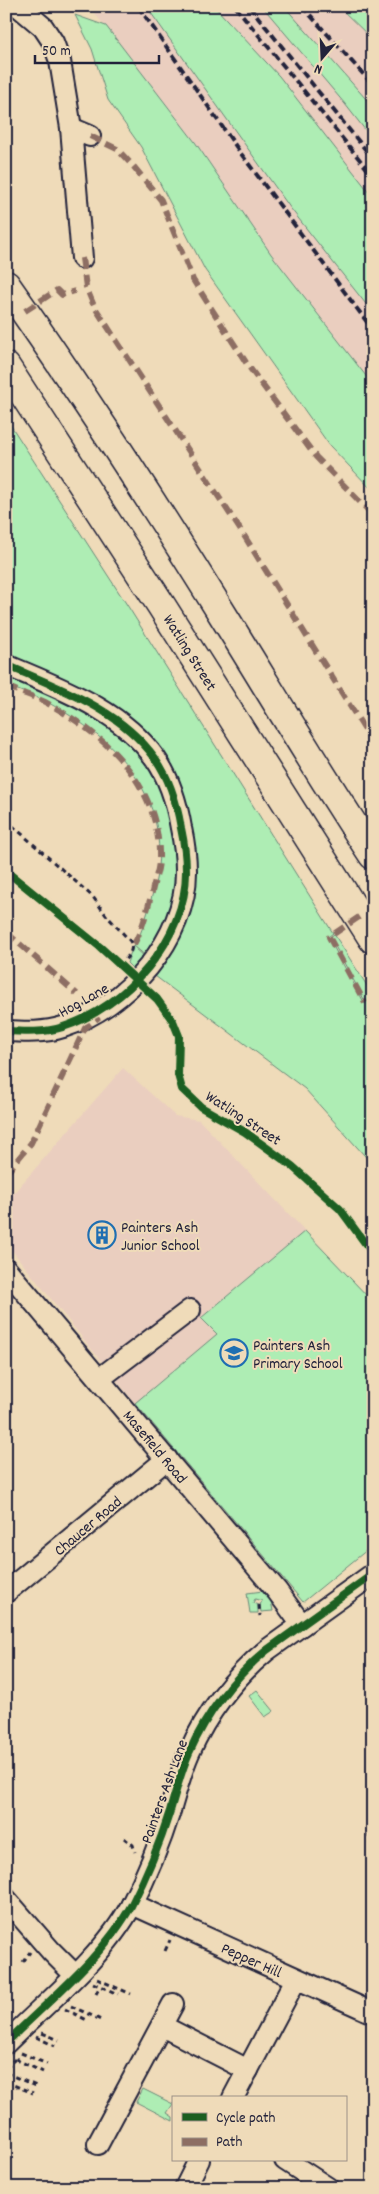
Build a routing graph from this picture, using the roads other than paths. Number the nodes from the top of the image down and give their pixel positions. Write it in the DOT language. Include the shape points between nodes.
graph roads {
  1 [pos="18,6"];
  2 [pos="71,128"];
  3 [pos="90,136"];
  4 [pos="82,258"];
  5 [pos="6,285"];
  6 [pos="6,367"];
  7 [pos="6,665"];
  8 [pos="373,855"];
  9 [pos="373,939"];
  10 [pos="6,1032"];
  11 [pos="6,1269"];
  12 [pos="190,1310"];
  13 [pos="99,1379"];
  14 [pos="167,1459"];
  15 [pos="373,1574"];
  16 [pos="8,1587"];
  17 [pos="302,1625"];
  18 [pos="6,1899"];
  19 [pos="132,1904"];
  20 [pos="296,1979"];
  21 [pos="84,1981"];
  22 [pos="173,2004"];
  23 [pos="373,2014"];
  24 [pos="162,2026"];
  25 [pos="14,2051"];
  26 [pos="248,2070"];
  27 [pos="234,2096"];
  28 [pos="98,2144"];
  29 [pos="198,2162"];
  30 [pos="288,2162"];
  31 [pos="184,2188"];
  32 [pos="328,2188"];
  1 -- 2 [label="street" via="43,27 56,48"];
  2 -- 3 [label="street"];
  2 -- 4 [label="street"];
  5 -- 8 [label="highway" via="83,395"];
  6 -- 9 [label="highway, Watling Street"];
  7 -- 10 [label="street, Hog Lane" via="77,696 114,719 153,754 177,805 186,872 178,914 170,934 138,979 108,1003 68,1025 52,1030"];
  11 -- 13 [label="street, Masefield Road"];
  12 -- 13 [label="street"];
  13 -- 14 [label="street, Masefield Road"];
  14 -- 16 [label="street, Chaucer Road"];
  14 -- 17 [label="street, Masefield Road"];
  15 -- 17 [label="street, Painters Ash Lane"];
  17 -- 19 [label="street, Painters Ash Lane" via="252,1663 200,1731 185,1761 157,1849"];
  18 -- 21 [label="street" via="51,1951"];
  19 -- 20 [label="street, Pepper Hill"];
  19 -- 21 [label="street, Painters Ash Lane"];
  20 -- 23 [label="street, Pepper Hill"];
  20 -- 26 [label="street"];
  21 -- 25 [label="street, Painters Ash Lane"];
  22 -- 24 [label="street"];
  24 -- 26 [label="street"];
  24 -- 28 [label="street"];
  26 -- 27 [label="street"];
  29 -- 31 [label="street"];
  30 -- 32 [label="street"];
}
